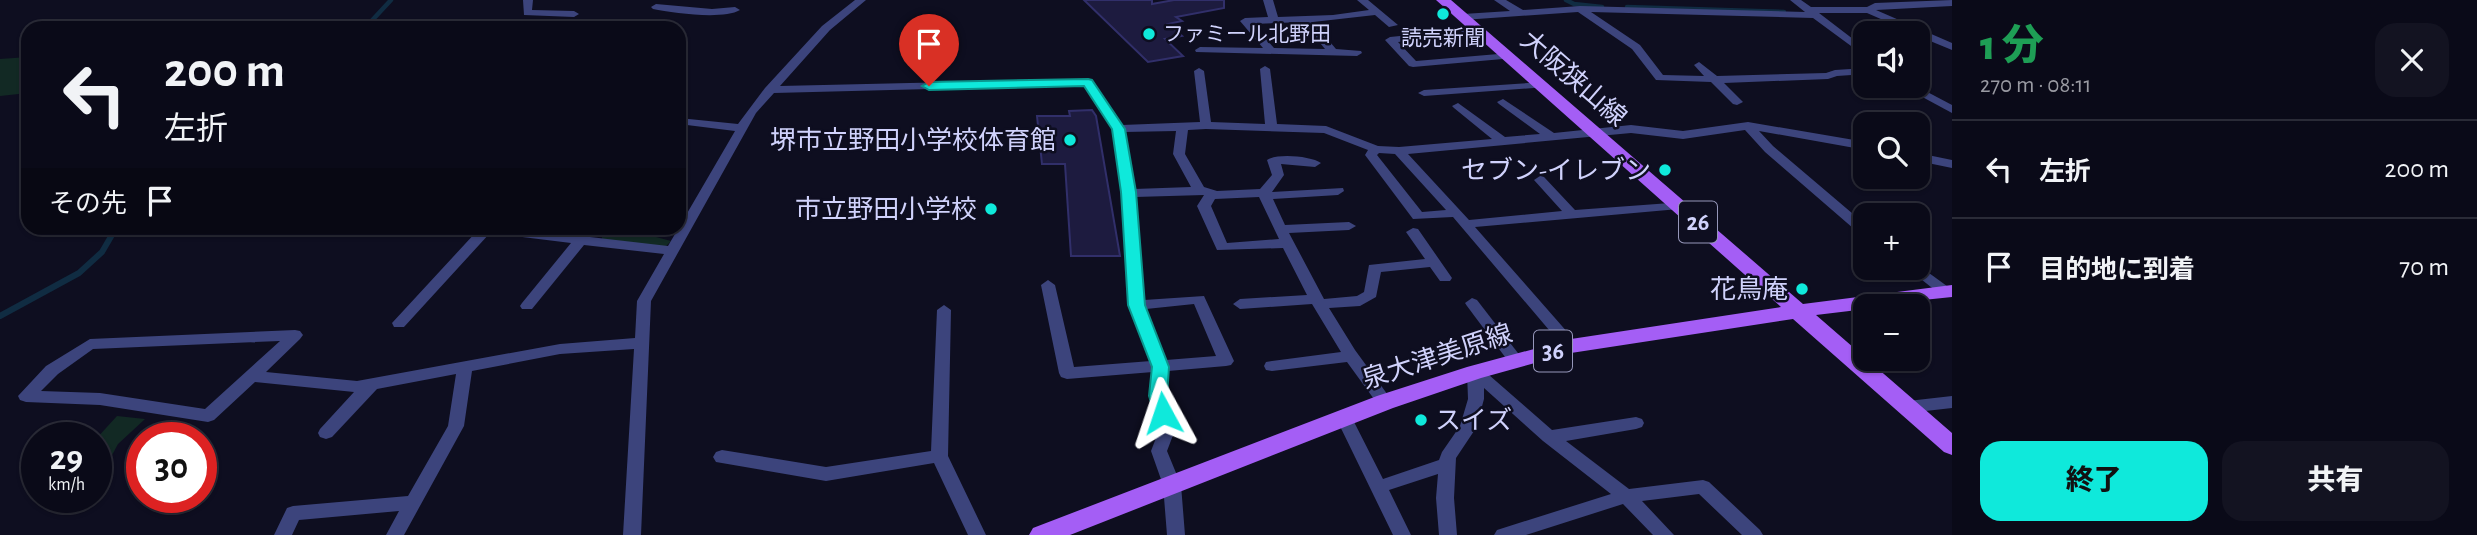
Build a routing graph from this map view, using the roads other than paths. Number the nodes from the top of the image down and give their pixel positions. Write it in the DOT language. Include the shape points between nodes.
graph roads {
  1 [pos="528,0"];
  2 [pos="861,0"];
  3 [pos="1268,0"];
  4 [pos="1362,0"];
  5 [pos="1443,0"];
  6 [pos="1499,0"];
  7 [pos="1561,0"];
  8 [pos="1796,0"];
  9 [pos="1952,3"];
  10 [pos="704,6"];
  11 [pos="656,7"];
  12 [pos="1580,9"];
  13 [pos="735,10"];
  14 [pos="1869,10"];
  15 [pos="1377,12"];
  16 [pos="1519,12"];
  17 [pos="1812,13"];
  18 [pos="1463,17"];
  19 [pos="1274,19"];
  20 [pos="1306,19"];
  21 [pos="570,21"];
  22 [pos="1392,25"];
  23 [pos="1480,31"];
  24 [pos="1853,44"];
  25 [pos="1952,47"];
  26 [pos="1200,50"];
  27 [pos="1271,51"];
  28 [pos="1333,52"];
  29 [pos="1357,53"];
  30 [pos="1510,56"];
  31 [pos="1699,65"];
  32 [pos="1265,69"];
  33 [pos="1199,71"];
  34 [pos="1853,72"];
  35 [pos="1714,80"];
  36 [pos="1543,85"];
  37 [pos="769,90"];
  38 [pos="1424,93"];
  39 [pos="1930,98"];
  40 [pos="1503,102"];
  41 [pos="1737,102"];
  42 [pos="1458,106"];
  43 [pos="1952,110"];
  44 [pos="686,122"];
  45 [pos="1206,125"];
  46 [pos="1748,126"];
  47 [pos="1182,127"];
  48 [pos="1271,127"];
  49 [pos="742,128"];
  50 [pos="1118,129"];
  51 [pos="1595,131"];
  52 [pos="1550,136"];
  53 [pos="1502,141"];
  54 [pos="1853,144"];
  55 [pos="1376,149"];
  56 [pos="1399,151"];
  57 [pos="1930,159"];
  58 [pos="1315,163"];
  59 [pos="1952,164"];
  60 [pos="1540,180"];
  61 [pos="1338,191"];
  62 [pos="1128,192"];
  63 [pos="1205,192"];
  64 [pos="1265,194"];
  65 [pos="1679,205"];
  66 [pos="1571,214"];
  67 [pos="1460,218"];
  68 [pos="1853,221"];
  69 [pos="1349,226"];
  70 [pos="686,228"];
  71 [pos="1282,229"];
  72 [pos="1413,232"];
  73 [pos="478,235"];
  74 [pos="540,235"];
  75 [pos="584,235"];
  76 [pos="682,235"];
  77 [pos="580,240"];
  78 [pos="1289,243"];
  79 [pos="673,251"];
  80 [pos="1434,262"];
  81 [pos="1445,278"];
  82 [pos="1930,279"];
  83 [pos="1048,285"];
  84 [pos="1949,292"];
  85 [pos="1318,301"];
  86 [pos="1472,303"];
  87 [pos="1240,304"];
  88 [pos="1137,305"];
  89 [pos="527,306"];
  90 [pos="944,310"];
  91 [pos="1799,311"];
  92 [pos="399,323"];
  93 [pos="642,343"];
  94 [pos="1571,346"];
  95 [pos="1351,356"];
  96 [pos="1516,361"];
  97 [pos="1272,366"];
  98 [pos="465,367"];
  99 [pos="1161,367"];
  100 [pos="1475,372"];
  101 [pos="252,376"];
  102 [pos="371,385"];
  103 [pos="1385,402"];
  104 [pos="1952,402"];
  105 [pos="1908,407"];
  106 [pos="1344,418"];
  107 [pos="1636,423"];
  108 [pos="326,433"];
  109 [pos="1549,437"];
  110 [pos="1952,446"];
  111 [pos="939,456"];
  112 [pos="722,457"];
  113 [pos="1448,464"];
  114 [pos="1172,485"];
  115 [pos="1378,487"];
  116 [pos="1626,496"];
  117 [pos="413,503"];
  118 [pos="283,535"];
  119 [pos="395,535"];
  120 [pos="632,535"];
  121 [pos="976,535"];
  122 [pos="1042,535"];
  123 [pos="1176,535"];
  124 [pos="1402,535"];
  125 [pos="1448,535"];
  126 [pos="1503,535"];
  127 [pos="1665,535"];
  128 [pos="1754,535"];
  1 -- 21 [label="street" via="527,13 576,11"];
  2 -- 37 [label="street" via="826,28"];
  3 -- 19 [label="street"];
  4 -- 15 [label="street"];
  5 -- 18 [label="main road, 大阪狭山線 / 26"];
  6 -- 16 [label="street"];
  7 -- 12 [label="street"];
  8 -- 17 [label="street"];
  9 -- 14 [label="street"];
  10 -- 11 [label="street"];
  10 -- 13 [label="street"];
  12 -- 16 [label="street"];
  12 -- 17 [label="street"];
  12 -- 35 [label="street" via="1636,47 1660,78"];
  14 -- 17 [label="street"];
  14 -- 25 [label="street"];
  15 -- 20 [label="street"];
  15 -- 22 [label="street"];
  16 -- 18 [label="street"];
  17 -- 24 [label="street"];
  18 -- 23 [label="main road, 大阪狭山線 / 26"];
  19 -- 20 [label="street"];
  19 -- 27 [label="street" via="1245,21"];
  20 -- 28 [label="street"];
  23 -- 30 [label="main road, 大阪狭山線 / 26"];
  23 -- 30 [label="street" via="1390,40 1413,64"];
  26 -- 27 [label="street"];
  27 -- 28 [label="street"];
  28 -- 29 [label="street"];
  30 -- 36 [label="main road, 大阪狭山線 / 26"];
  31 -- 35 [label="street"];
  32 -- 48 [label="street"];
  33 -- 45 [label="street"];
  34 -- 35 [label="street"];
  35 -- 41 [label="street"];
  36 -- 38 [label="street"];
  36 -- 51 [label="main road, 大阪狭山線 / 26"];
  37 -- 49 [label="street"];
  37 -- 50 [label="street" via="1088,82"];
  39 -- 43 [label="street"];
  40 -- 52 [label="street"];
  42 -- 53 [label="street"];
  44 -- 49 [label="street"];
  45 -- 47 [label="street"];
  45 -- 48 [label="street"];
  46 -- 51 [label="street" via="1684,135 1631,129"];
  46 -- 54 [label="street"];
  46 -- 68 [label="street"];
  47 -- 50 [label="street"];
  47 -- 63 [label="street" via="1180,154"];
  48 -- 55 [label="street" via="1326,130"];
  49 -- 70 [label="street"];
  50 -- 62 [label="street"];
  51 -- 52 [label="street"];
  51 -- 65 [label="main road, 大阪狭山線 / 26"];
  52 -- 53 [label="street"];
  53 -- 56 [label="street"];
  55 -- 56 [label="street"];
  55 -- 67 [label="street" via="1371,155 1418,216"];
  56 -- 67 [label="street"];
  57 -- 59 [label="street"];
  58 -- 64 [label="street" via="1273,160 1278,176"];
  60 -- 66 [label="street"];
  61 -- 64 [label="street"];
  62 -- 63 [label="street"];
  62 -- 88 [label="street"];
  63 -- 64 [label="street"];
  63 -- 78 [label="street" via="1204,206 1222,247"];
  64 -- 71 [label="street"];
  65 -- 66 [label="street"];
  65 -- 91 [label="main road, 大阪狭山線 / 26"];
  66 -- 67 [label="street"];
  67 -- 94 [label="street"];
  69 -- 71 [label="street"];
  71 -- 78 [label="street"];
  72 -- 80 [label="street"];
  73 -- 92 [label="street"];
  74 -- 77 [label="street"];
  75 -- 77 [label="street"];
  76 -- 79 [label="street"];
  77 -- 79 [label="street"];
  77 -- 89 [label="street"];
  78 -- 85 [label="street"];
  79 -- 93 [label="street" via="644,300"];
  80 -- 81 [label="street"];
  80 -- 85 [label="street" via="1374,268 1371,294 1360,301"];
  82 -- 84 [label="street"];
  83 -- 99 [label="street" via="1067,373"];
  84 -- 91 [label="main road, 泉大津美原線 / 36"];
  85 -- 87 [label="street"];
  85 -- 95 [label="street"];
  86 -- 96 [label="street"];
  88 -- 99 [label="street"];
  88 -- 99 [label="street" via="1199,299 1226,361"];
  90 -- 111 [label="street"];
  91 -- 94 [label="main road, 泉大津美原線 / 36"];
  91 -- 105 [label="main road, 大阪狭山線 / 26"];
  93 -- 98 [label="street" via="560,349"];
  93 -- 120 [label="street"];
  94 -- 96 [label="main road, 泉大津美原線 / 36"];
  95 -- 97 [label="street"];
  95 -- 103 [label="street"];
  96 -- 100 [label="main road, 泉大津美原線 / 36"];
  98 -- 102 [label="street"];
  98 -- 117 [label="street" via="456,426"];
  99 -- 114 [label="street" via="1158,396 1167,430 1159,451"];
  100 -- 103 [label="main road, 泉大津美原線 / 36"];
  100 -- 109 [label="street"];
  100 -- 113 [label="street" via="1476,399 1468,428"];
  101 -- 101 [label="street" via="295,335 90,344 52,370 26,396 100,399 208,416"];
  101 -- 102 [label="street"];
  102 -- 108 [label="street"];
  103 -- 106 [label="main road, 泉大津美原線 / 36"];
  104 -- 105 [label="street"];
  105 -- 110 [label="main road, 大阪狭山線 / 26"];
  106 -- 114 [label="main road, 泉大津美原線 / 36"];
  106 -- 115 [label="street"];
  107 -- 109 [label="street"];
  109 -- 116 [label="street"];
  111 -- 112 [label="street" via="827,474"];
  111 -- 121 [label="street"];
  113 -- 115 [label="street"];
  113 -- 125 [label="street"];
  114 -- 122 [label="main road, 泉大津美原線 / 36"];
  114 -- 123 [label="street"];
  115 -- 124 [label="street"];
  116 -- 126 [label="street"];
  116 -- 127 [label="street"];
  116 -- 128 [label="street" via="1703,487"];
  117 -- 118 [label="street" via="293,513"];
  117 -- 119 [label="street"];
}
